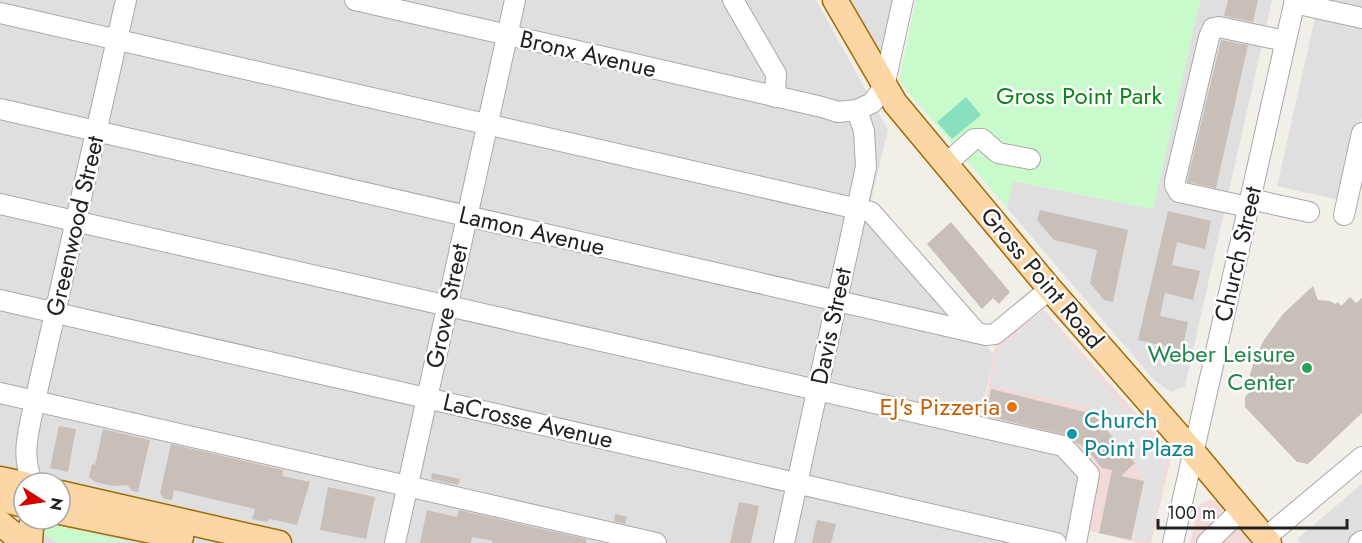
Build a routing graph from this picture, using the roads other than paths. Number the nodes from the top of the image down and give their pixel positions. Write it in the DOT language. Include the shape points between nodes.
graph roads {
  1 [pos="126,0"];
  2 [pos="355,0"];
  3 [pos="515,0"];
  4 [pos="733,0"];
  5 [pos="835,0"];
  6 [pos="903,0"];
  7 [pos="1294,1"];
  8 [pos="0,13"];
  9 [pos="1362,18"];
  10 [pos="507,35"];
  11 [pos="117,40"];
  12 [pos="1285,41"];
  13 [pos="884,87"];
  14 [pos="775,97"];
  15 [pos="822,107"];
  16 [pos="0,109"];
  17 [pos="857,110"];
  18 [pos="487,124"];
  19 [pos="96,131"];
  20 [pos="1362,133"];
  21 [pos="1030,159"];
  22 [pos="946,164"];
  23 [pos="1249,203"];
  24 [pos="0,204"];
  25 [pos="856,209"];
  26 [pos="1309,212"];
  27 [pos="1344,214"];
  28 [pos="466,216"];
  29 [pos="76,220"];
  30 [pos="1050,289"];
  31 [pos="0,300"];
  32 [pos="836,300"];
  33 [pos="447,306"];
  34 [pos="55,312"];
  35 [pos="977,333"];
  36 [pos="817,390"];
  37 [pos="0,393"];
  38 [pos="427,398"];
  39 [pos="35,401"];
  40 [pos="1193,452"];
  41 [pos="25,453"];
  42 [pos="1362,457"];
  43 [pos="28,471"];
  44 [pos="797,483"];
  45 [pos="6,486"];
  46 [pos="407,486"];
  47 [pos="72,496"];
  48 [pos="1241,510"];
  49 [pos="72,515"];
  50 [pos="0,523"];
  51 [pos="0,536"];
  52 [pos="162,537"];
  53 [pos="1267,540"];
  54 [pos="1,543"];
  55 [pos="24,543"];
  56 [pos="207,543"];
  57 [pos="279,543"];
  58 [pos="395,543"];
  59 [pos="656,543"];
  60 [pos="784,543"];
  61 [pos="1056,543"];
  62 [pos="1076,543"];
  63 [pos="1173,543"];
  64 [pos="1207,543"];
  1 -- 11 [label="street, Greenwood Street"];
  2 -- 10 [label="street, Bronx Avenue"];
  3 -- 10 [label="street, Grove Street"];
  4 -- 14 [label="street" via="776,74"];
  5 -- 13 [label="main road, Gross Point Road"];
  6 -- 13 [label="street"];
  7 -- 9 [label="street"];
  7 -- 12 [label="street, Church Street"];
  8 -- 11 [label="street"];
  10 -- 14 [label="street, Bronx Avenue"];
  10 -- 18 [label="street, Grove Street"];
  11 -- 18 [label="street"];
  11 -- 19 [label="street, Greenwood Street"];
  12 -- 23 [label="street, Church Street"];
  12 -- 23 [label="street" via="1213,28 1175,181 1179,192"];
  13 -- 15 [label="street, Bronx Avenue" via="854,102"];
  13 -- 17 [label="street" via="872,103"];
  13 -- 22 [label="main road, Gross Point Road"];
  14 -- 15 [label="street, Bronx Avenue"];
  15 -- 17 [label="street, Bronx Avenue" via="838,112"];
  16 -- 19 [label="street, Lamon Avenue"];
  17 -- 25 [label="street, Davis Street" via="864,130 866,167"];
  18 -- 25 [label="street"];
  18 -- 28 [label="street, Grove Street"];
  19 -- 28 [label="street, Lamon Avenue"];
  19 -- 29 [label="street, Greenwood Street"];
  20 -- 27 [label="street"];
  21 -- 22 [label="street" via="998,153 982,139 974,138"];
  22 -- 30 [label="main road, Gross Point Road"];
  23 -- 26 [label="street"];
  23 -- 40 [label="street, Church Street"];
  24 -- 29 [label="street"];
  25 -- 32 [label="street, Davis Street"];
  25 -- 35 [label="street" via="871,212"];
  28 -- 32 [label="street, Lamon Avenue"];
  28 -- 33 [label="street, Grove Street"];
  29 -- 33 [label="street"];
  29 -- 34 [label="street, Greenwood Street"];
  30 -- 35 [label="street, Lamon Avenue" via="995,334"];
  30 -- 40 [label="main road, Gross Point Road"];
  31 -- 34 [label="street, LaCrosse Avenue"];
  32 -- 35 [label="street, Lamon Avenue"];
  32 -- 36 [label="street, Davis Street"];
  33 -- 36 [label="street"];
  33 -- 38 [label="street, Grove Street"];
  34 -- 38 [label="street, LaCrosse Avenue"];
  34 -- 39 [label="street, Greenwood Street"];
  36 -- 44 [label="street, Davis Street"];
  36 -- 62 [label="street" via="1063,446 1089,474"];
  37 -- 39 [label="street"];
  38 -- 44 [label="street, LaCrosse Avenue"];
  38 -- 46 [label="street, Grove Street"];
  39 -- 41 [label="street, Greenwood Street"];
  39 -- 46 [label="street"];
  40 -- 48 [label="main road, Gross Point Road"];
  40 -- 63 [label="street, Church Street"];
  41 -- 43 [label="street, Greenwood Street"];
  41 -- 45 [label="street, Greenwood Street"];
  42 -- 53 [label="street"];
  44 -- 60 [label="street, Davis Street"];
  44 -- 61 [label="street, LaCrosse Avenue"];
  46 -- 58 [label="street, Grove Street"];
  46 -- 59 [label="street"];
  47 -- 57 [label="main road"];
  48 -- 53 [label="main road, Gross Point Road"];
  48 -- 64 [label="street"];
  49 -- 52 [label="main road"];
  50 -- 55 [label="main road"];
  51 -- 54 [label="street"];
  52 -- 56 [label="main road"];
}
